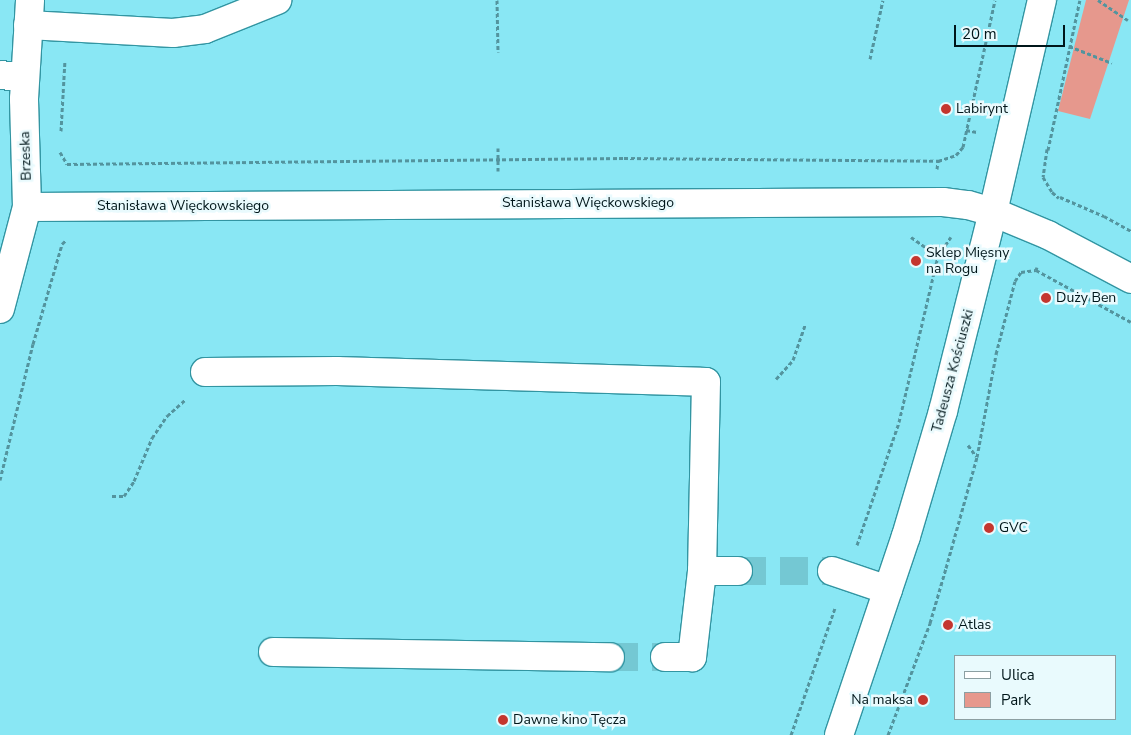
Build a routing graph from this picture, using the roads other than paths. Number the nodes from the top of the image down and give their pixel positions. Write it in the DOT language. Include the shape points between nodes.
graph roads {
  1 [pos="276,0"];
  2 [pos="1042,0"];
  3 [pos="29,13"];
  4 [pos="13,76"];
  5 [pos="27,207"];
  6 [pos="993,212"];
  7 [pos="1131,280"];
  8 [pos="0,309"];
  9 [pos="205,372"];
  10 [pos="702,571"];
  11 [pos="738,571"];
  12 [pos="832,571"];
  13 [pos="888,590"];
  14 [pos="273,652"];
  15 [pos="610,657"];
  16 [pos="665,658"];
  17 [pos="839,735"];
  1 -- 3 [label="street" via="206,29 174,33 67,27"];
  2 -- 6 [label="street, Tadeusza Kościuszki"];
  3 -- 4 [label="street, Brzeska"];
  4 -- 5 [label="street, Brzeska" via="24,99"];
  5 -- 6 [label="street, Stanisława Więckowskiego" via="930,201 968,205"];
  5 -- 8 [label="street, Brzeska"];
  6 -- 7 [label="street, Stanisława Więckowskiego" via="1048,235"];
  6 -- 13 [label="street, Tadeusza Kościuszki" via="941,419"];
  9 -- 10 [label="street" via="338,371 706,382"];
  10 -- 11 [label="street"];
  10 -- 16 [label="street" via="692,657"];
  12 -- 13 [label="street"];
  13 -- 17 [label="street, Tadeusza Kościuszki"];
  14 -- 15 [label="street"];
}
